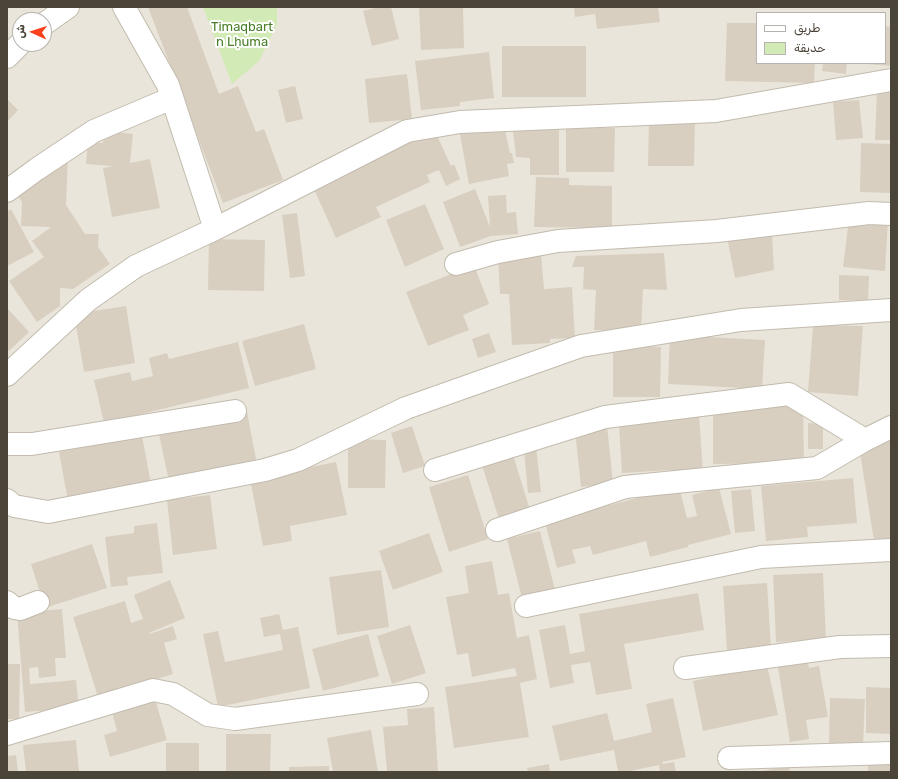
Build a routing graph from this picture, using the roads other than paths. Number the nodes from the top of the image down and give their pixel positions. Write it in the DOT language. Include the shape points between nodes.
graph roads {
  1 [pos="68,7"];
  2 [pos="124,7"];
  3 [pos="52,18"];
  4 [pos="891,80"];
  5 [pos="172,98"];
  6 [pos="7,191"];
  7 [pos="891,214"];
  8 [pos="215,229"];
  9 [pos="456,264"];
  10 [pos="891,310"];
  11 [pos="7,375"];
  12 [pos="235,411"];
  13 [pos="891,427"];
  14 [pos="865,440"];
  15 [pos="7,444"];
  16 [pos="435,470"];
  17 [pos="7,500"];
  18 [pos="497,530"];
  19 [pos="891,550"];
  20 [pos="7,602"];
  21 [pos="38,602"];
  22 [pos="526,606"];
  23 [pos="891,646"];
  24 [pos="685,668"];
  25 [pos="417,694"];
  26 [pos="7,734"];
  27 [pos="891,753"];
  28 [pos="729,758"];
  1 -- 3 [label="street"];
  2 -- 5 [label="street" via="168,86"];
  4 -- 8 [label="street" via="716,111 460,122 407,131"];
  5 -- 6 [label="street" via="94,130"];
  5 -- 8 [label="street"];
  7 -- 9 [label="street" via="869,213 717,231 558,241 498,252"];
  8 -- 11 [label="street" via="136,266 88,300"];
  10 -- 17 [label="street" via="741,320 581,346 406,408 298,460 265,470 48,512 14,506"];
  12 -- 15 [label="street" via="32,444"];
  13 -- 14 [label="street"];
  14 -- 16 [label="street" via="789,394 605,417"];
  14 -- 18 [label="street" via="817,468 625,488"];
  19 -- 22 [label="street" via="761,558"];
  20 -- 21 [label="street" via="20,609"];
  23 -- 24 [label="street" via="840,647"];
  25 -- 26 [label="street" via="235,719 208,715 173,694 153,690"];
  27 -- 28 [label="street"];
}
